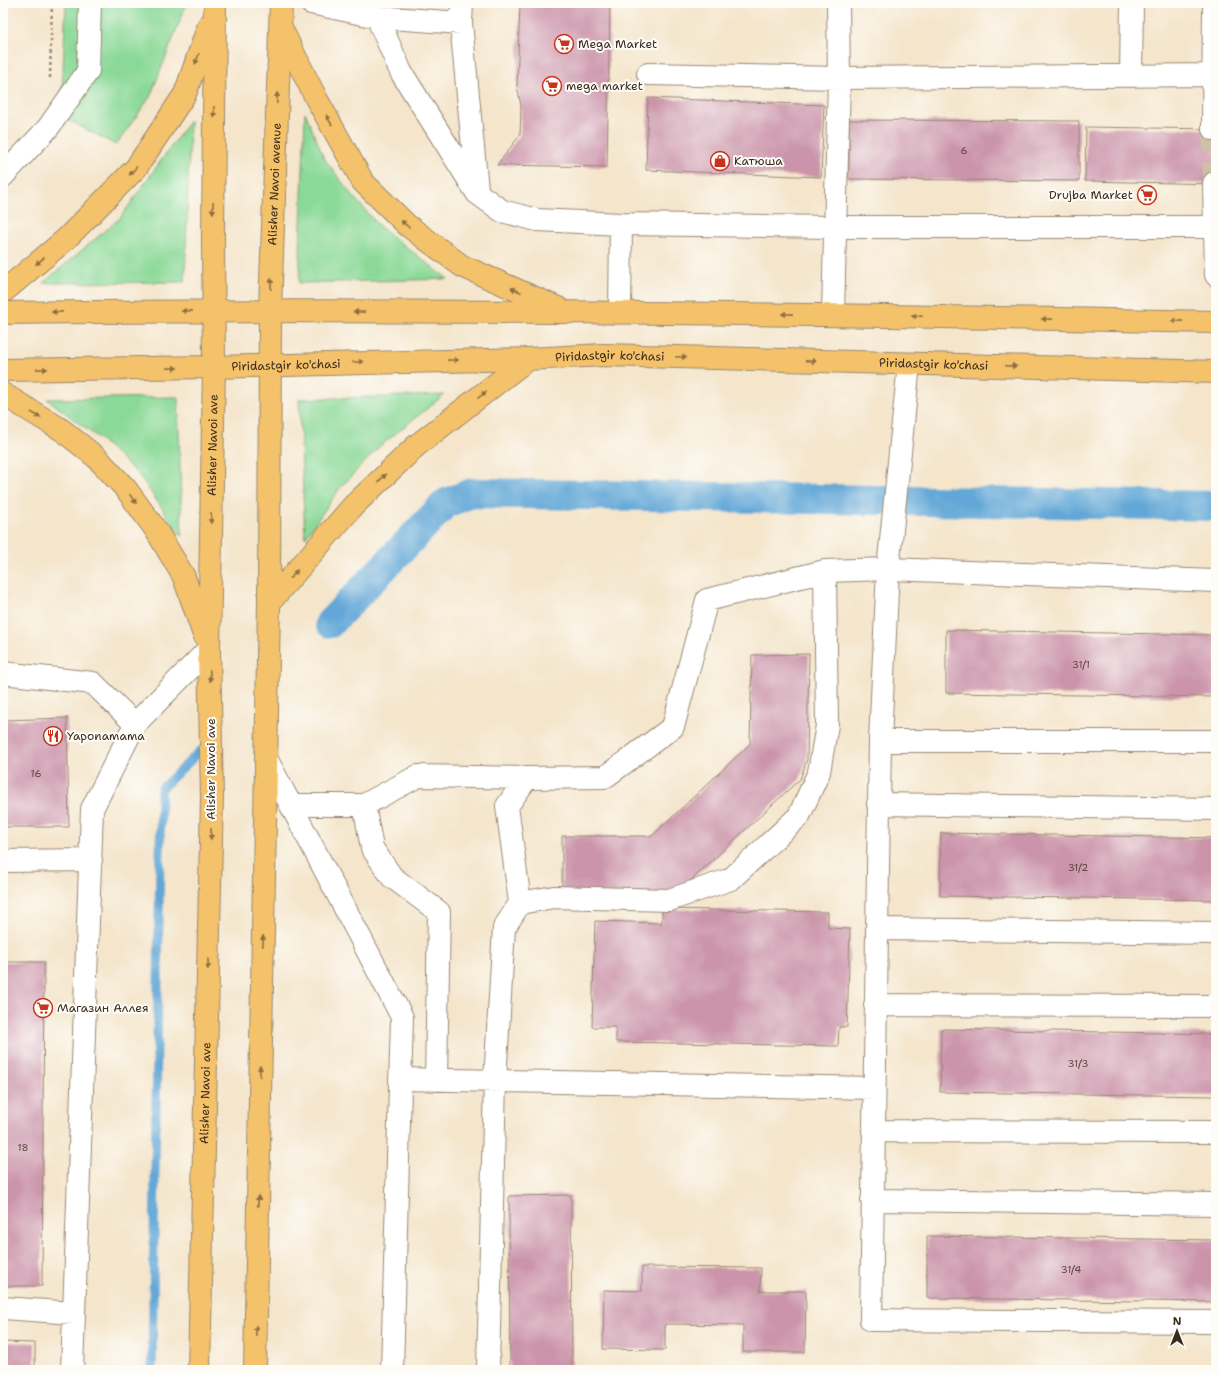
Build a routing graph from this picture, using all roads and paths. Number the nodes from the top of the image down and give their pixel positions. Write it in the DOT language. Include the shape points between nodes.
graph roads {
  1 [pos="52,3"];
  2 [pos="90,3"];
  3 [pos="281,3"];
  4 [pos="311,3"];
  5 [pos="838,3"];
  6 [pos="1132,3"];
  7 [pos="1214,3"];
  8 [pos="215,6"];
  9 [pos="462,13"];
  10 [pos="377,17"];
  11 [pos="280,27"];
  12 [pos="648,74"];
  13 [pos="1215,75"];
  14 [pos="1131,76"];
  15 [pos="839,78"];
  16 [pos="50,81"];
  17 [pos="1213,129"];
  18 [pos="3,176"];
  19 [pos="1214,183"];
  20 [pos="477,193"];
  21 [pos="621,224"];
  22 [pos="834,227"];
  23 [pos="1215,227"];
  24 [pos="1216,275"];
  25 [pos="3,292"];
  26 [pos="213,310"];
  27 [pos="270,310"];
  28 [pos="565,311"];
  29 [pos="620,312"];
  30 [pos="3,313"];
  31 [pos="832,314"];
  32 [pos="1216,322"];
  33 [pos="528,359"];
  34 [pos="909,364"];
  35 [pos="270,365"];
  36 [pos="214,367"];
  37 [pos="3,370"];
  38 [pos="1216,372"];
  39 [pos="3,394"];
  40 [pos="888,569"];
  41 [pos="825,571"];
  42 [pos="1216,581"];
  43 [pos="268,603"];
  44 [pos="209,649"];
  45 [pos="3,673"];
  46 [pos="135,724"];
  47 [pos="880,741"];
  48 [pos="1216,741"];
  49 [pos="266,758"];
  50 [pos="527,778"];
  51 [pos="878,804"];
  52 [pos="291,805"];
  53 [pos="364,805"];
  54 [pos="1216,809"];
  55 [pos="91,860"];
  56 [pos="3,861"];
  57 [pos="520,903"];
  58 [pos="877,929"];
  59 [pos="1216,933"];
  60 [pos="875,1005"];
  61 [pos="1216,1006"];
  62 [pos="400,1079"];
  63 [pos="436,1080"];
  64 [pos="495,1081"];
  65 [pos="874,1088"];
  66 [pos="873,1131"];
  67 [pos="1216,1132"];
  68 [pos="872,1200"];
  69 [pos="1216,1204"];
  70 [pos="3,1308"];
  71 [pos="74,1313"];
  72 [pos="1216,1322"];
  73 [pos="72,1370"];
  74 [pos="199,1370"];
  75 [pos="255,1370"];
  76 [pos="392,1370"];
  77 [pos="488,1370"];
  1 -- 16 [label="path"];
  2 -- 18 [label="street" via="88,71 48,128"];
  3 -- 11 [label="main road, Alisher Navoi avenue"];
  4 -- 10 [label="street"];
  5 -- 15 [label="street"];
  6 -- 14 [label="street"];
  7 -- 13 [label="street"];
  8 -- 25 [label="main road, one-way" via="185,94 136,168 66,239"];
  8 -- 26 [label="main road, Alisher Navoi ave, one-way"];
  9 -- 10 [label="street"];
  9 -- 20 [label="street"];
  10 -- 20 [label="street" via="401,72"];
  27 -- 11 [label="main road, Alisher Navoi avenue, one-way"];
  28 -- 11 [label="main road, one-way" via="462,266 407,225 363,182"];
  12 -- 15 [label="street"];
  13 -- 14 [label="street"];
  13 -- 17 [label="street"];
  14 -- 15 [label="street"];
  15 -- 22 [label="street"];
  19 -- 23 [label="street"];
  20 -- 21 [label="street" via="502,211 537,220"];
  21 -- 22 [label="street"];
  21 -- 29 [label="street"];
  22 -- 23 [label="street"];
  22 -- 31 [label="street"];
  23 -- 24 [label="street"];
  26 -- 27 [label="main road"];
  26 -- 30 [label="main road, one-way"];
  26 -- 36 [label="main road, Alisher Navoi ave"];
  28 -- 27 [label="main road, one-way"];
  27 -- 35 [label="main road, Alisher Navoi avenue"];
  28 -- 29 [label="main road"];
  31 -- 29 [label="main road, one-way"];
  32 -- 31 [label="main road, one-way"];
  33 -- 34 [label="main road, Piridastgir ko'chasi, one-way" via="604,355"];
  35 -- 33 [label="main road, Piridastgir ko'chasi, one-way"];
  43 -- 33 [label="main road, one-way" via="353,506 416,446"];
  34 -- 38 [label="main road, Piridastgir ko'chasi, one-way"];
  34 -- 40 [label="street"];
  35 -- 36 [label="main road, Piridastgir ko'chasi"];
  35 -- 43 [label="main road"];
  37 -- 36 [label="main road, Piridastgir ko'chasi, one-way"];
  36 -- 44 [label="main road, Alisher Navoi ave, one-way"];
  39 -- 44 [label="main road, one-way" via="62,430 97,458 126,489 156,530 184,577"];
  40 -- 41 [label="street"];
  40 -- 42 [label="street"];
  40 -- 47 [label="street"];
  41 -- 50 [label="street" via="707,600 673,727 605,777"];
  41 -- 57 [label="street" via="827,725 820,772 799,816 731,879 669,900 554,896"];
  43 -- 49 [label="main road"];
  44 -- 46 [label="street"];
  44 -- 74 [label="main road, Alisher Navoi ave, one-way" via="212,805"];
  45 -- 46 [label="street" via="93,683"];
  46 -- 55 [label="street" via="92,809"];
  47 -- 48 [label="street"];
  47 -- 51 [label="street"];
  49 -- 52 [label="street"];
  75 -- 49 [label="main road, one-way"];
  50 -- 53 [label="street" via="418,776"];
  50 -- 57 [label="street" via="507,806"];
  51 -- 54 [label="street"];
  51 -- 58 [label="street"];
  52 -- 53 [label="street"];
  52 -- 62 [label="street" via="402,1017"];
  53 -- 63 [label="street" via="372,848 392,877 439,912"];
  55 -- 56 [label="street"];
  55 -- 71 [label="street"];
  57 -- 64 [label="street" via="504,928"];
  58 -- 59 [label="street"];
  58 -- 60 [label="street"];
  60 -- 61 [label="street"];
  60 -- 65 [label="street"];
  62 -- 63 [label="street"];
  62 -- 76 [label="street"];
  63 -- 64 [label="street"];
  64 -- 65 [label="street"];
  64 -- 77 [label="street"];
  65 -- 66 [label="street"];
  66 -- 67 [label="street"];
  66 -- 68 [label="street"];
  68 -- 69 [label="street"];
  68 -- 72 [label="street" via="871,1320"];
  70 -- 71 [label="street"];
  71 -- 73 [label="street"];
}
